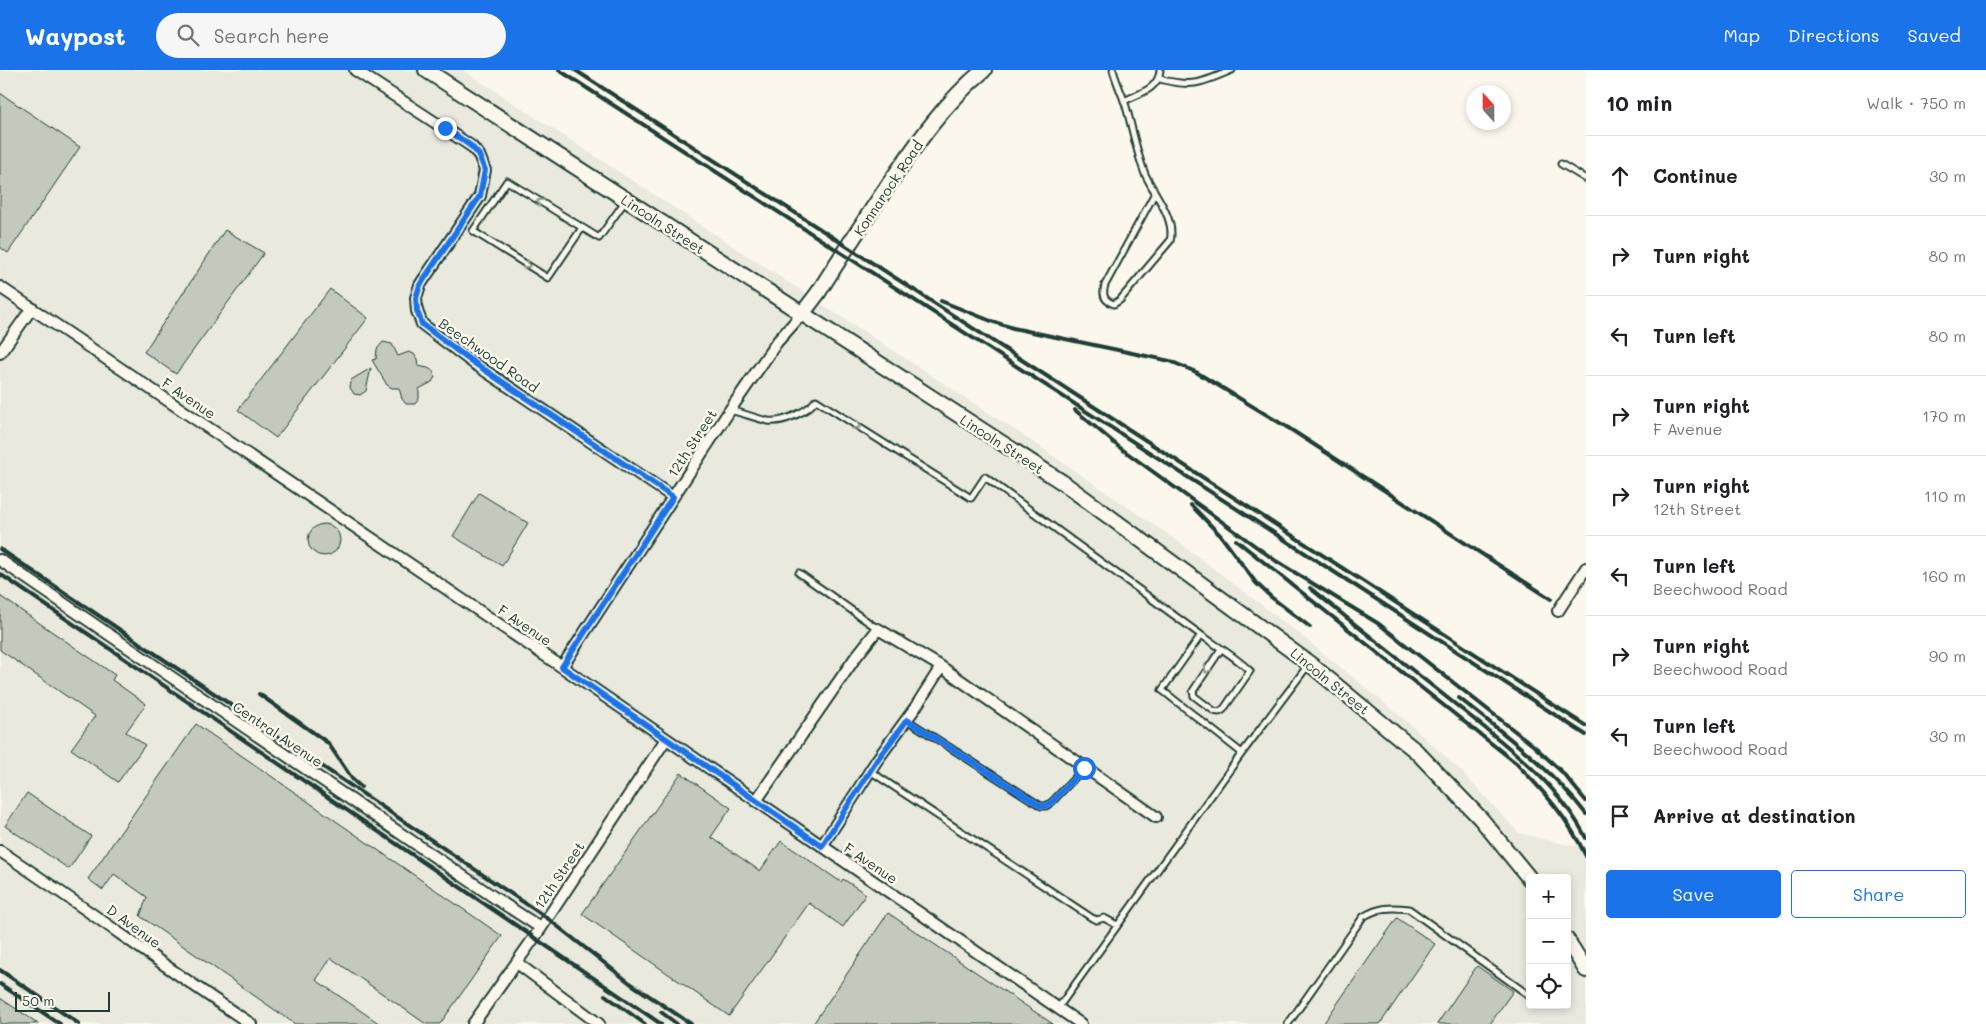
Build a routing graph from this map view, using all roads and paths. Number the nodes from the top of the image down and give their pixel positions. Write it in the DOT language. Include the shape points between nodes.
graph roads {
  1 [pos="356,70"];
  2 [pos="426,70"];
  3 [pos="984,70"];
  4 [pos="1112,70"];
  5 [pos="1160,70"];
  6 [pos="1232,70"];
  7 [pos="1160,79"];
  8 [pos="1124,101"];
  9 [pos="1561,164"];
  10 [pos="1586,179"];
  11 [pos="1155,193"];
  12 [pos="627,200"];
  13 [pos="582,228"];
  14 [pos="0,287"];
  15 [pos="32,308"];
  16 [pos="802,314"];
  17 [pos="0,354"];
  18 [pos="730,410"];
  19 [pos="673,497"];
  20 [pos="0,560"];
  21 [pos="1586,568"];
  22 [pos="800,572"];
  23 [pos="1558,612"];
  24 [pos="878,629"];
  25 [pos="1201,635"];
  26 [pos="1221,649"];
  27 [pos="1310,664"];
  28 [pos="562,667"];
  29 [pos="941,667"];
  30 [pos="907,720"];
  31 [pos="666,740"];
  32 [pos="1242,753"];
  33 [pos="1084,768"];
  34 [pos="870,771"];
  35 [pos="756,801"];
  36 [pos="1156,817"];
  37 [pos="822,846"];
  38 [pos="0,850"];
  39 [pos="1526,874"];
  40 [pos="1117,925"];
  41 [pos="541,928"];
  42 [pos="1571,946"];
  43 [pos="517,963"];
  44 [pos="1586,970"];
  45 [pos="1526,993"];
  46 [pos="1058,1008"];
  47 [pos="1077,1023"];
  48 [pos="251,1024"];
  49 [pos="473,1024"];
  50 [pos="599,1024"];
  51 [pos="1288,1024"];
  1 -- 19 [label="street, Beechwood Road" via="471,146 485,170 480,196 420,285 416,298 422,324"];
  2 -- 12 [label="main road, Lincoln Street"];
  3 -- 16 [label="main road, Konnarock Road" via="933,122"];
  4 -- 8 [label="lane"];
  5 -- 7 [label="lane"];
  6 -- 7 [label="lane" via="1202,83 1180,85"];
  7 -- 8 [label="lane" via="1154,86"];
  8 -- 11 [label="lane" via="1145,173"];
  9 -- 10 [label="lane"];
  11 -- 11 [label="lane" via="1170,226 1170,241 1120,300 1114,304 1108,302 1104,298 1105,285"];
  12 -- 13 [label="lane" via="599,238"];
  12 -- 16 [label="main road, Lincoln Street"];
  13 -- 13 [label="lane, one-way" via="507,181 473,231 548,278"];
  14 -- 15 [label="street, F Avenue"];
  15 -- 17 [label="street"];
  15 -- 28 [label="street, F Avenue"];
  16 -- 18 [label="street, 12th Street" via="777,342"];
  16 -- 27 [label="main road, Lincoln Street" via="1062,482"];
  18 -- 19 [label="street, 12th Street"];
  18 -- 25 [label="lane, one-way" via="770,421 791,417 811,408 816,400 971,498 985,478"];
  19 -- 28 [label="street, 12th Street"];
  20 -- 41 [label="street, Central Avenue"];
  21 -- 23 [label="street"];
  22 -- 24 [label="lane"];
  24 -- 29 [label="street"];
  24 -- 35 [label="street"];
  25 -- 26 [label="lane"];
  25 -- 32 [label="lane" via="1162,690"];
  26 -- 26 [label="lane, one-way" via="1193,692 1194,696 1219,712 1250,671"];
  27 -- 32 [label="lane"];
  27 -- 39 [label="main road, Lincoln Street" via="1416,751 1481,820"];
  28 -- 31 [label="street, F Avenue"];
  29 -- 30 [label="street"];
  29 -- 33 [label="street"];
  30 -- 33 [label="lane" via="1041,806 1052,802"];
  30 -- 34 [label="street"];
  31 -- 35 [label="street, F Avenue"];
  31 -- 41 [label="street, 12th Street"];
  32 -- 40 [label="lane"];
  33 -- 36 [label="street"];
  34 -- 37 [label="street"];
  34 -- 40 [label="lane" via="1092,918 1104,918"];
  35 -- 37 [label="street, F Avenue"];
  37 -- 46 [label="street, F Avenue"];
  38 -- 48 [label="street, D Avenue"];
  40 -- 46 [label="lane"];
  41 -- 43 [label="street, 12th Street"];
  42 -- 44 [label="main road"];
  43 -- 49 [label="street, 12th Street"];
  43 -- 50 [label="street"];
  45 -- 51 [label="lane" via="1409,908 1390,906 1363,917"];
  46 -- 47 [label="street, F Avenue"];
}
